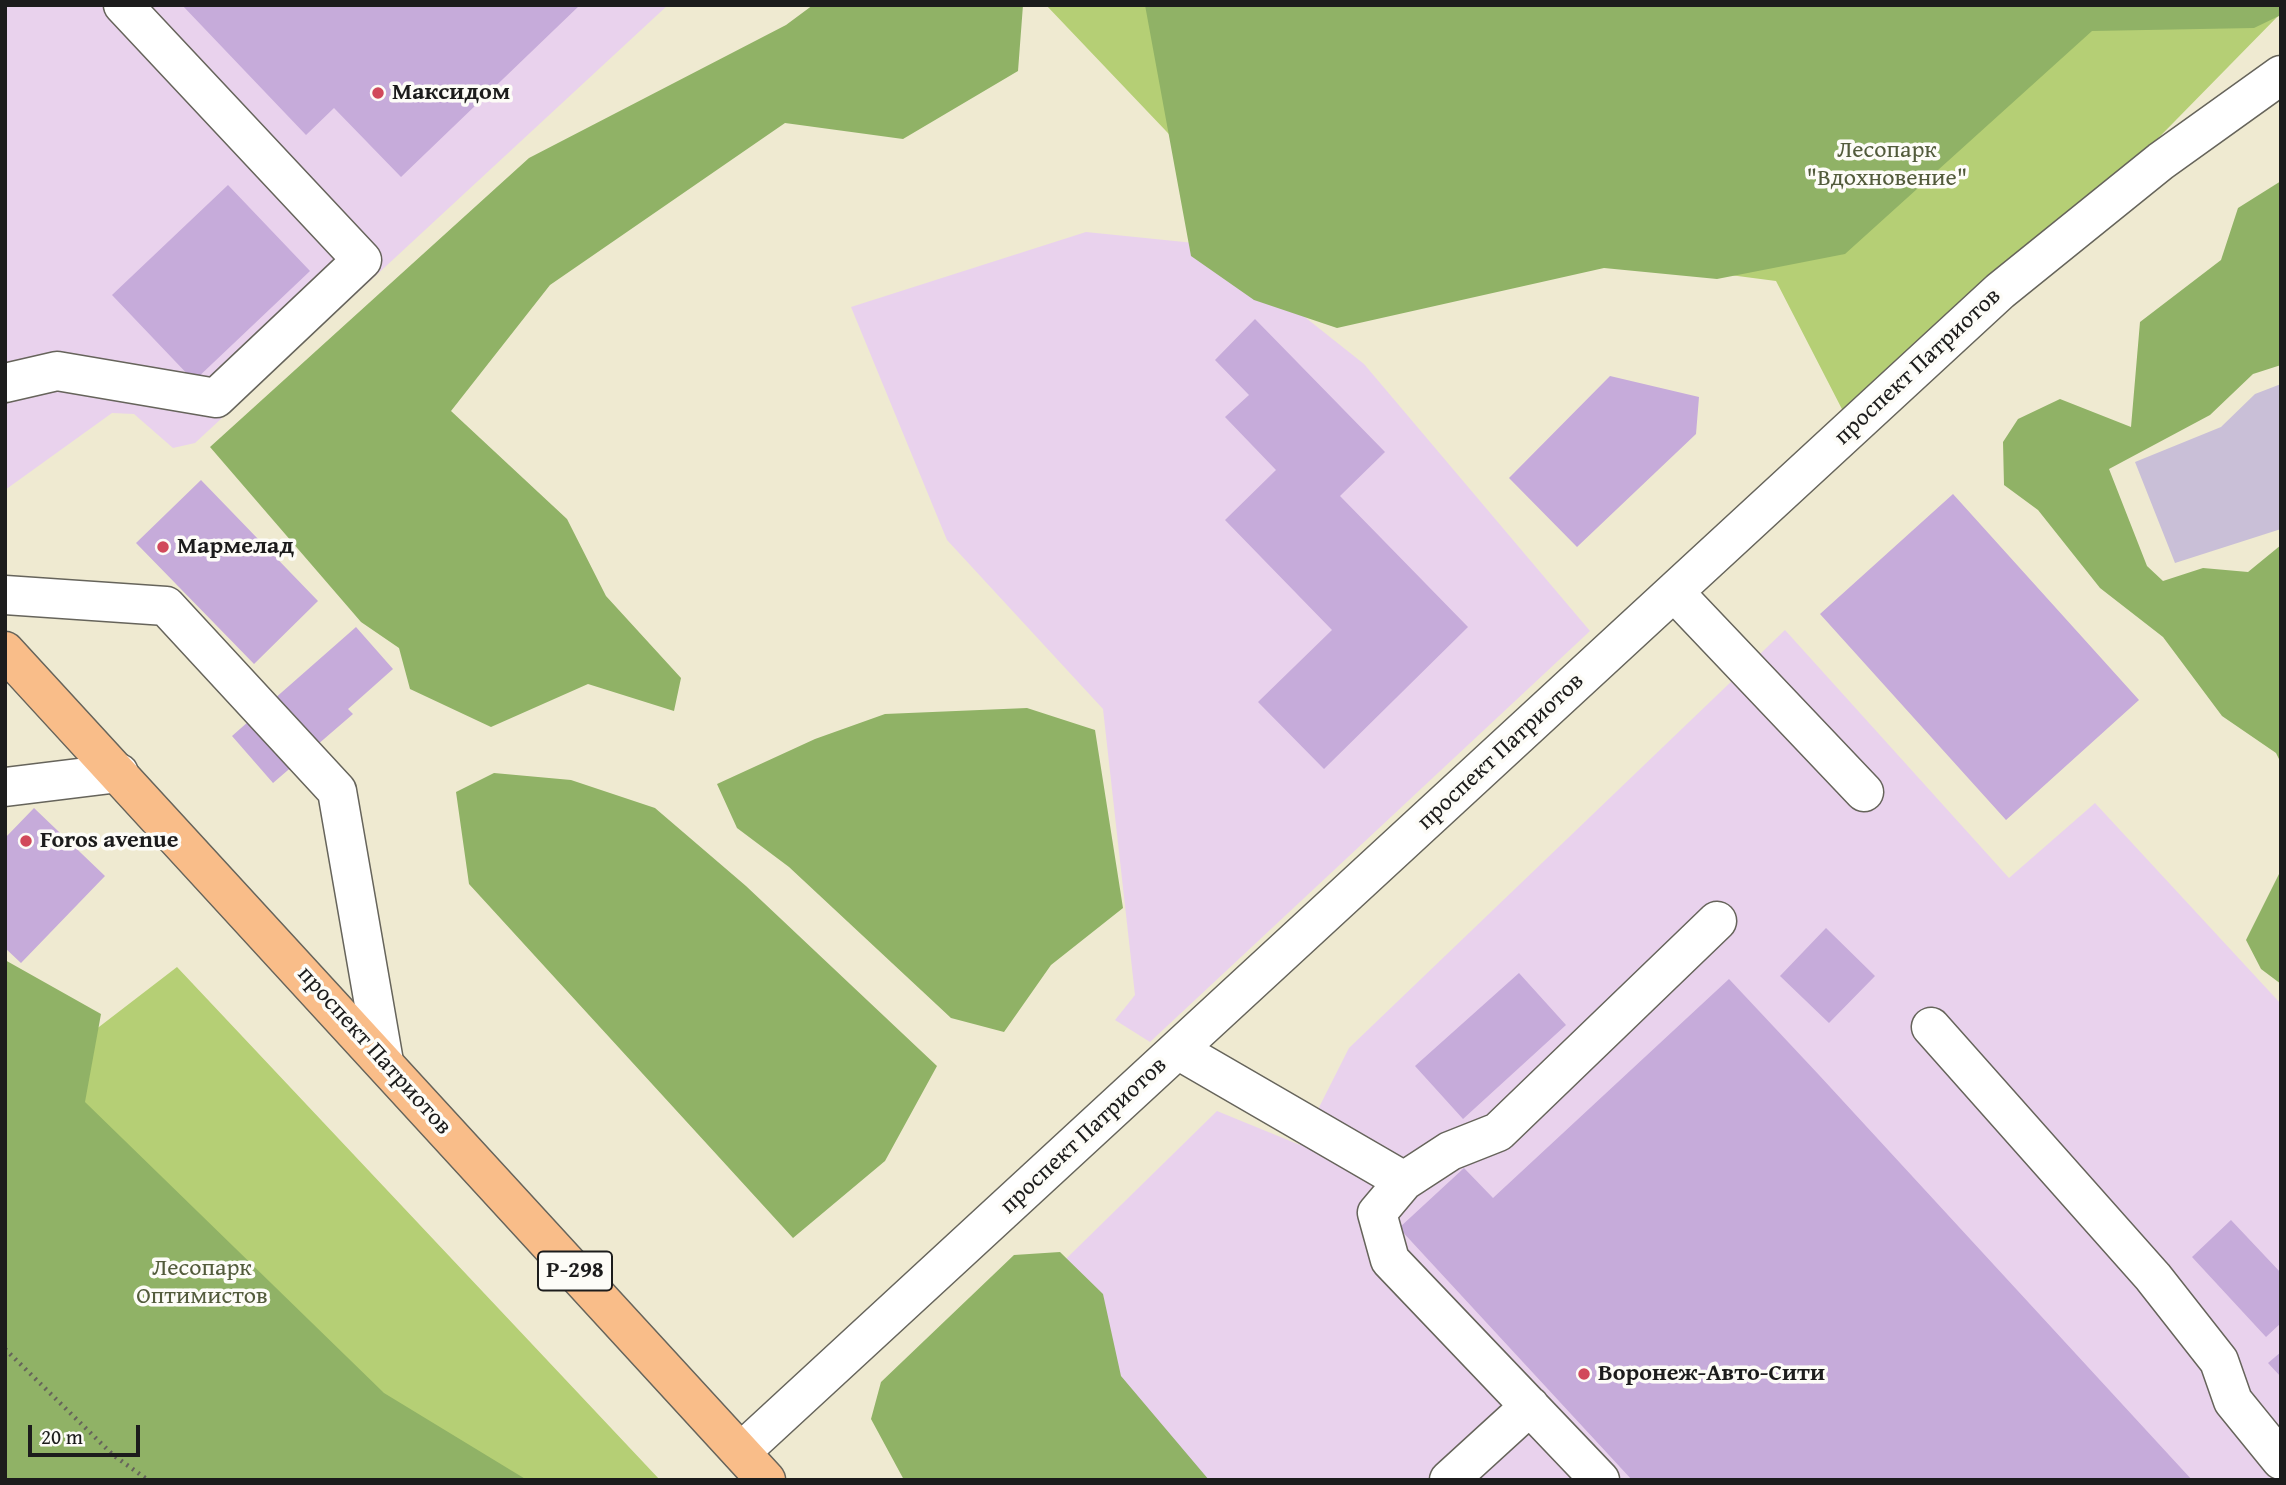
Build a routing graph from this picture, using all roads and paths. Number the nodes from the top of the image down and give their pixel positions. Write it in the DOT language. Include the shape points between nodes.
graph roads {
  1 [pos="123,5"];
  2 [pos="2281,75"];
  3 [pos="5,383"];
  4 [pos="1674,592"];
  5 [pos="5,595"];
  6 [pos="5,651"];
  7 [pos="119,773"];
  8 [pos="5,787"];
  9 [pos="1864,792"];
  10 [pos="1717,921"];
  11 [pos="1931,1027"];
  12 [pos="1178,1050"];
  13 [pos="384,1062"];
  14 [pos="1404,1181"];
  15 [pos="5,1349"];
  16 [pos="1530,1406"];
  17 [pos="741,1452"];
  18 [pos="2281,1460"];
  19 [pos="148,1480"];
  20 [pos="766,1480"];
  21 [pos="1449,1480"];
  22 [pos="1600,1480"];
  1 -- 3 [label="street" via="362,260 216,398 57,371"];
  2 -- 4 [label="street, проспект Патриотов" via="2161,162 2000,291"];
  4 -- 9 [label="street"];
  4 -- 12 [label="street, проспект Патриотов"];
  5 -- 13 [label="street" via="166,606 337,790"];
  6 -- 7 [label="highway, проспект Патриотов / Р-298"];
  7 -- 8 [label="street"];
  7 -- 13 [label="highway, проспект Патриотов / Р-298"];
  10 -- 14 [label="street" via="1498,1132 1450,1151"];
  11 -- 18 [label="street" via="2153,1277 2219,1361 2233,1401"];
  12 -- 14 [label="street"];
  12 -- 17 [label="street, проспект Патриотов"];
  13 -- 17 [label="highway, проспект Патриотов / Р-298"];
  14 -- 16 [label="street" via="1377,1213 1390,1260"];
  15 -- 19 [label="path" via="113,1455"];
  16 -- 21 [label="street"];
  16 -- 22 [label="street"];
  17 -- 20 [label="highway, проспект Патриотов / Р-298"];
}
